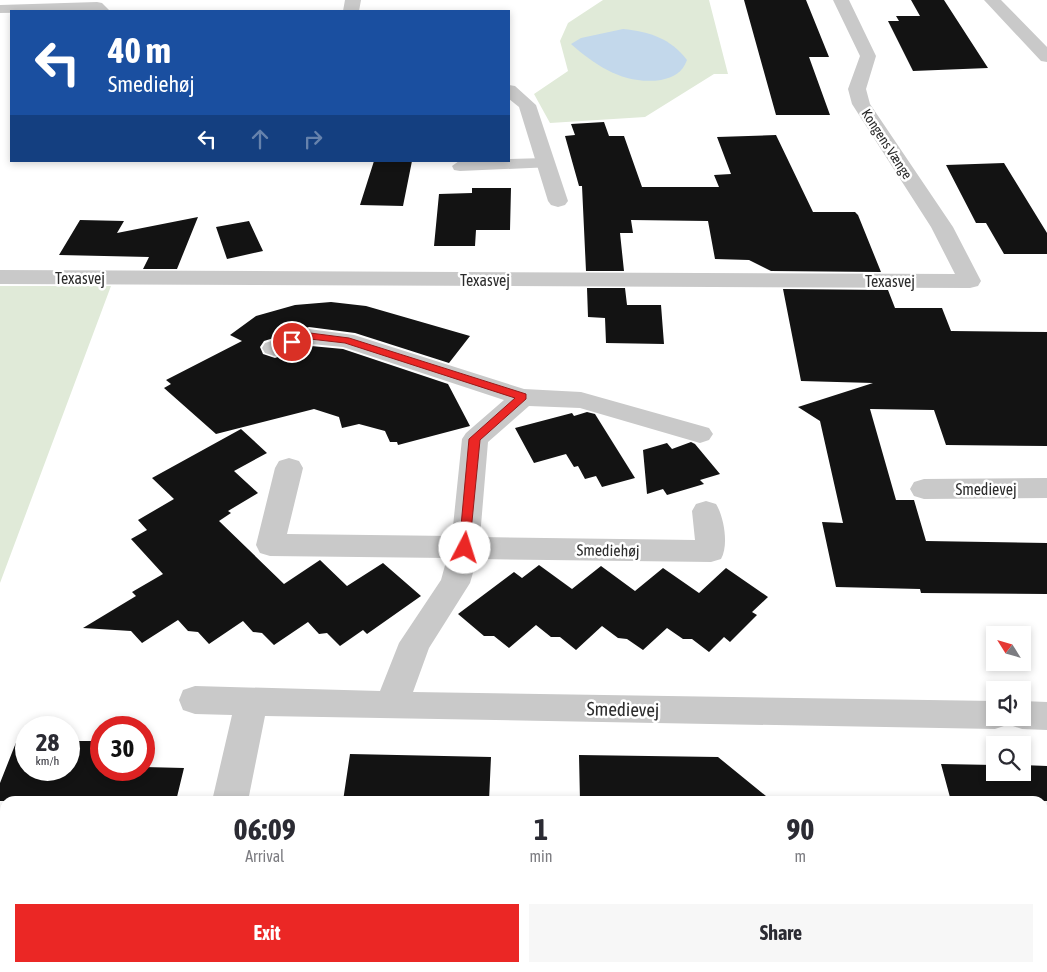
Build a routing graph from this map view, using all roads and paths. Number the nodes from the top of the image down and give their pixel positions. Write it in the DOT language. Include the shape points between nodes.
graph roads {
  1 [pos="841,0"];
  2 [pos="992,0"];
  3 [pos="0,9"];
  4 [pos="102,10"];
  5 [pos="1047,57"];
  6 [pos="510,91"];
  7 [pos="546,163"];
  8 [pos="460,166"];
  9 [pos="558,201"];
  10 [pos="0,277"];
  11 [pos="970,282"];
  12 [pos="274,348"];
  13 [pos="522,397"];
  14 [pos="700,434"];
  15 [pos="289,468"];
  16 [pos="1047,488"];
  17 [pos="924,489"];
  18 [pos="706,512"];
  19 [pos="465,548"];
  20 [pos="195,700"];
  21 [pos="251,702"];
  22 [pos="391,706"];
  23 [pos="986,715"];
  24 [pos="1031,716"];
  25 [pos="1047,716"];
  26 [pos="231,796"];
  1 -- 11 [label="street, Kongens Vænge" via="868,56 857,89 860,104 942,227"];
  2 -- 5 [label="street"];
  3 -- 4 [label="lane" via="97,6"];
  6 -- 7 [label="street" via="527,105"];
  7 -- 8 [label="lane"];
  7 -- 9 [label="street"];
  10 -- 11 [label="street, Texasvej"];
  12 -- 13 [label="street" via="310,336 346,340"];
  13 -- 14 [label="street" via="581,400"];
  13 -- 19 [label="street" via="475,439"];
  15 -- 19 [label="street, Smediehøj" via="270,546"];
  16 -- 17 [label="street, Smedievej"];
  18 -- 19 [label="street, Smediehøj" via="711,551"];
  19 -- 22 [label="street" via="455,583 415,643"];
  20 -- 21 [label="street, Smedievej"];
  21 -- 22 [label="street, Smedievej"];
  21 -- 26 [label="street"];
  22 -- 23 [label="street, Smedievej"];
  24 -- 25 [label="street"];
}
